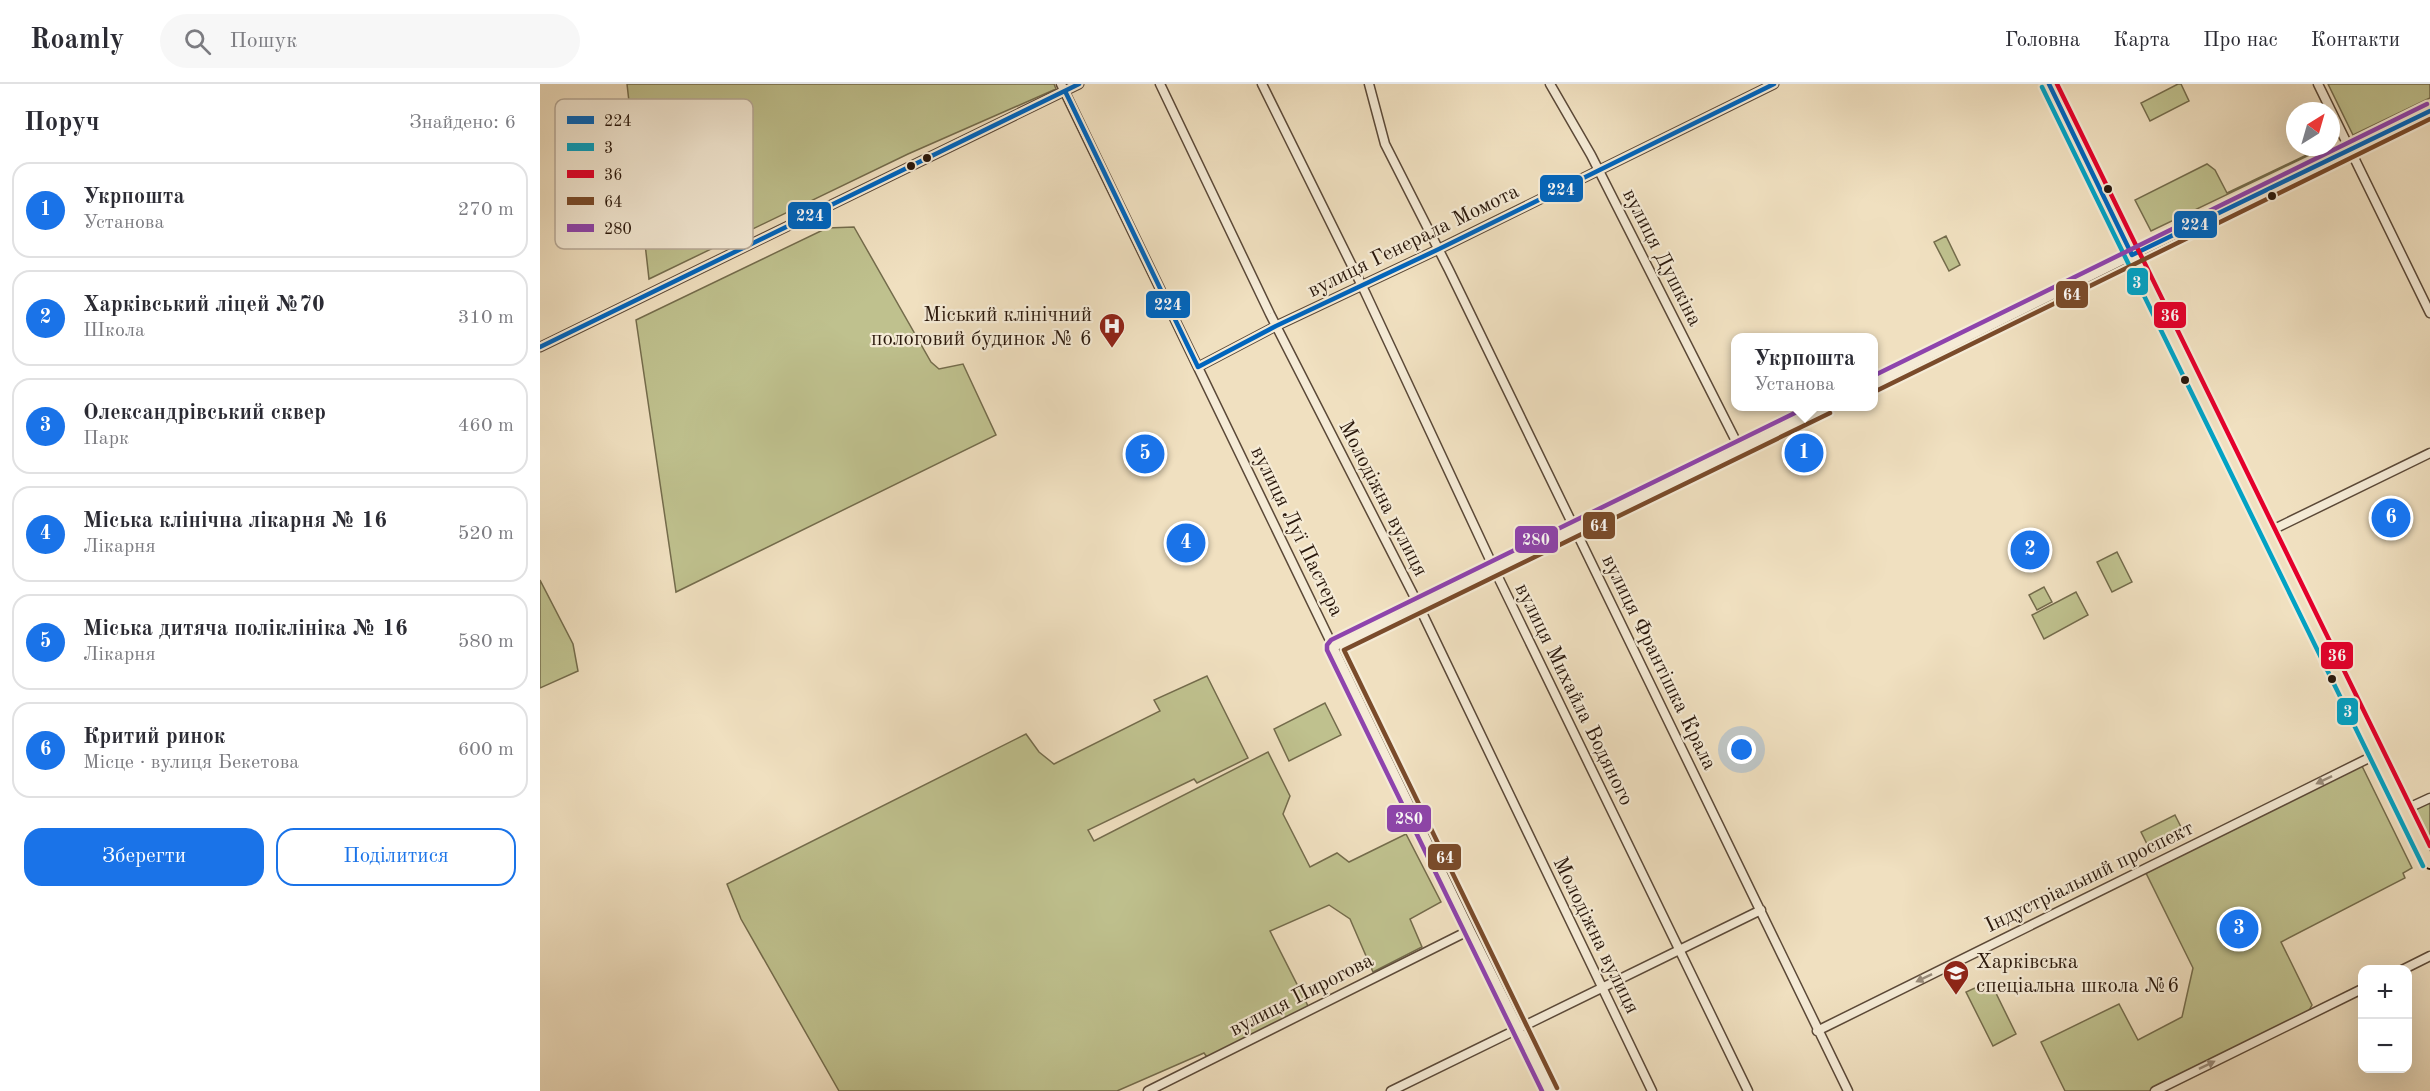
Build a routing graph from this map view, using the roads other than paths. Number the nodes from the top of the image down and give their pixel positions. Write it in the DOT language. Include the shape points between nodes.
graph roads {
  1 [pos="1079,84"];
  2 [pos="1160,84"];
  3 [pos="1262,84"];
  4 [pos="1369,84"];
  5 [pos="1550,84"];
  6 [pos="1774,84"];
  7 [pos="2049,84"];
  8 [pos="2318,84"];
  9 [pos="1063,87"];
  10 [pos="2430,111"];
  11 [pos="2350,150"];
  12 [pos="1599,170"];
  13 [pos="753,241"];
  14 [pos="737,249"];
  15 [pos="1438,249"];
  16 [pos="2133,255"];
  17 [pos="1362,285"];
  18 [pos="2430,313"];
  19 [pos="1276,326"];
  20 [pos="540,347"];
  21 [pos="1198,367"];
  22 [pos="1878,382"];
  23 [pos="1817,411"];
  24 [pos="1740,449"];
  25 [pos="2430,453"];
  26 [pos="1576,529"];
  27 [pos="2268,532"];
  28 [pos="1495,569"];
  29 [pos="1419,605"];
  30 [pos="1334,647"];
  31 [pos="2377,754"];
  32 [pos="2430,798"];
  33 [pos="2404,810"];
  34 [pos="2430,862"];
  35 [pos="1761,910"];
  36 [pos="1470,930"];
  37 [pos="1679,951"];
  38 [pos="2430,956"];
  39 [pos="2411,965"];
  40 [pos="1603,988"];
  41 [pos="2358,991"];
  42 [pos="1519,1028"];
  43 [pos="1817,1031"];
  44 [pos="1148,1091"];
  45 [pos="1391,1091"];
  46 [pos="1550,1091"];
  47 [pos="1652,1091"];
  48 [pos="1748,1091"];
  49 [pos="1848,1091"];
  50 [pos="2155,1091"];
  1 -- 9 [label="street"];
  2 -- 19 [label="street, Молодіжна вулиця"];
  3 -- 17 [label="street, вулиця Михайла Водяного"];
  4 -- 15 [label="street, вулиця Франтішка Крала" via="1385,144"];
  5 -- 12 [label="street, вулиця Душкіна"];
  6 -- 12 [label="street, вулиця Генерала Момота"];
  7 -- 16 [label="main road"];
  8 -- 11 [label="street"];
  9 -- 13 [label="street"];
  9 -- 21 [label="street, вулиця Луї Пастера"];
  10 -- 11 [label="street"];
  11 -- 16 [label="street"];
  11 -- 18 [label="street"];
  12 -- 15 [label="street, вулиця Генерала Момота"];
  12 -- 24 [label="street, вулиця Душкіна"];
  14 -- 20 [label="street"];
  15 -- 17 [label="street, вулиця Генерала Момота"];
  15 -- 26 [label="street, вулиця Франтішка Крала"];
  16 -- 22 [label="street"];
  16 -- 27 [label="main road"];
  17 -- 19 [label="street, вулиця Генерала Момота"];
  17 -- 28 [label="street, вулиця Михайла Водяного"];
  19 -- 21 [label="street, вулиця Генерала Момота"];
  19 -- 29 [label="street, Молодіжна вулиця"];
  21 -- 30 [label="street, вулиця Луї Пастера"];
  23 -- 24 [label="street"];
  24 -- 26 [label="street"];
  25 -- 27 [label="street"];
  26 -- 28 [label="street"];
  26 -- 35 [label="street, вулиця Франтішка Крала"];
  27 -- 31 [label="main road"];
  28 -- 29 [label="street"];
  28 -- 37 [label="street, вулиця Михайла Водяного"];
  29 -- 30 [label="street"];
  29 -- 40 [label="street, Молодіжна вулиця"];
  30 -- 36 [label="street, вулиця Луї Пастера"];
  31 -- 33 [label="main road"];
  31 -- 43 [label="street, Індустріальний проспект, one-way"];
  32 -- 33 [label="street"];
  33 -- 34 [label="main road"];
  35 -- 37 [label="street"];
  35 -- 43 [label="street, вулиця Франтішка Крала"];
  36 -- 42 [label="street, вулиця Луї Пастера"];
  36 -- 44 [label="street, вулиця Пирогова"];
  37 -- 40 [label="street"];
  37 -- 48 [label="street, вулиця Михайла Водяного"];
  38 -- 39 [label="street"];
  40 -- 42 [label="street"];
  40 -- 47 [label="street, Молодіжна вулиця"];
  50 -- 41 [label="street, one-way"];
  42 -- 45 [label="street"];
  42 -- 46 [label="street, вулиця Луї Пастера"];
  43 -- 49 [label="street, вулиця Франтішка Крала"];
}
